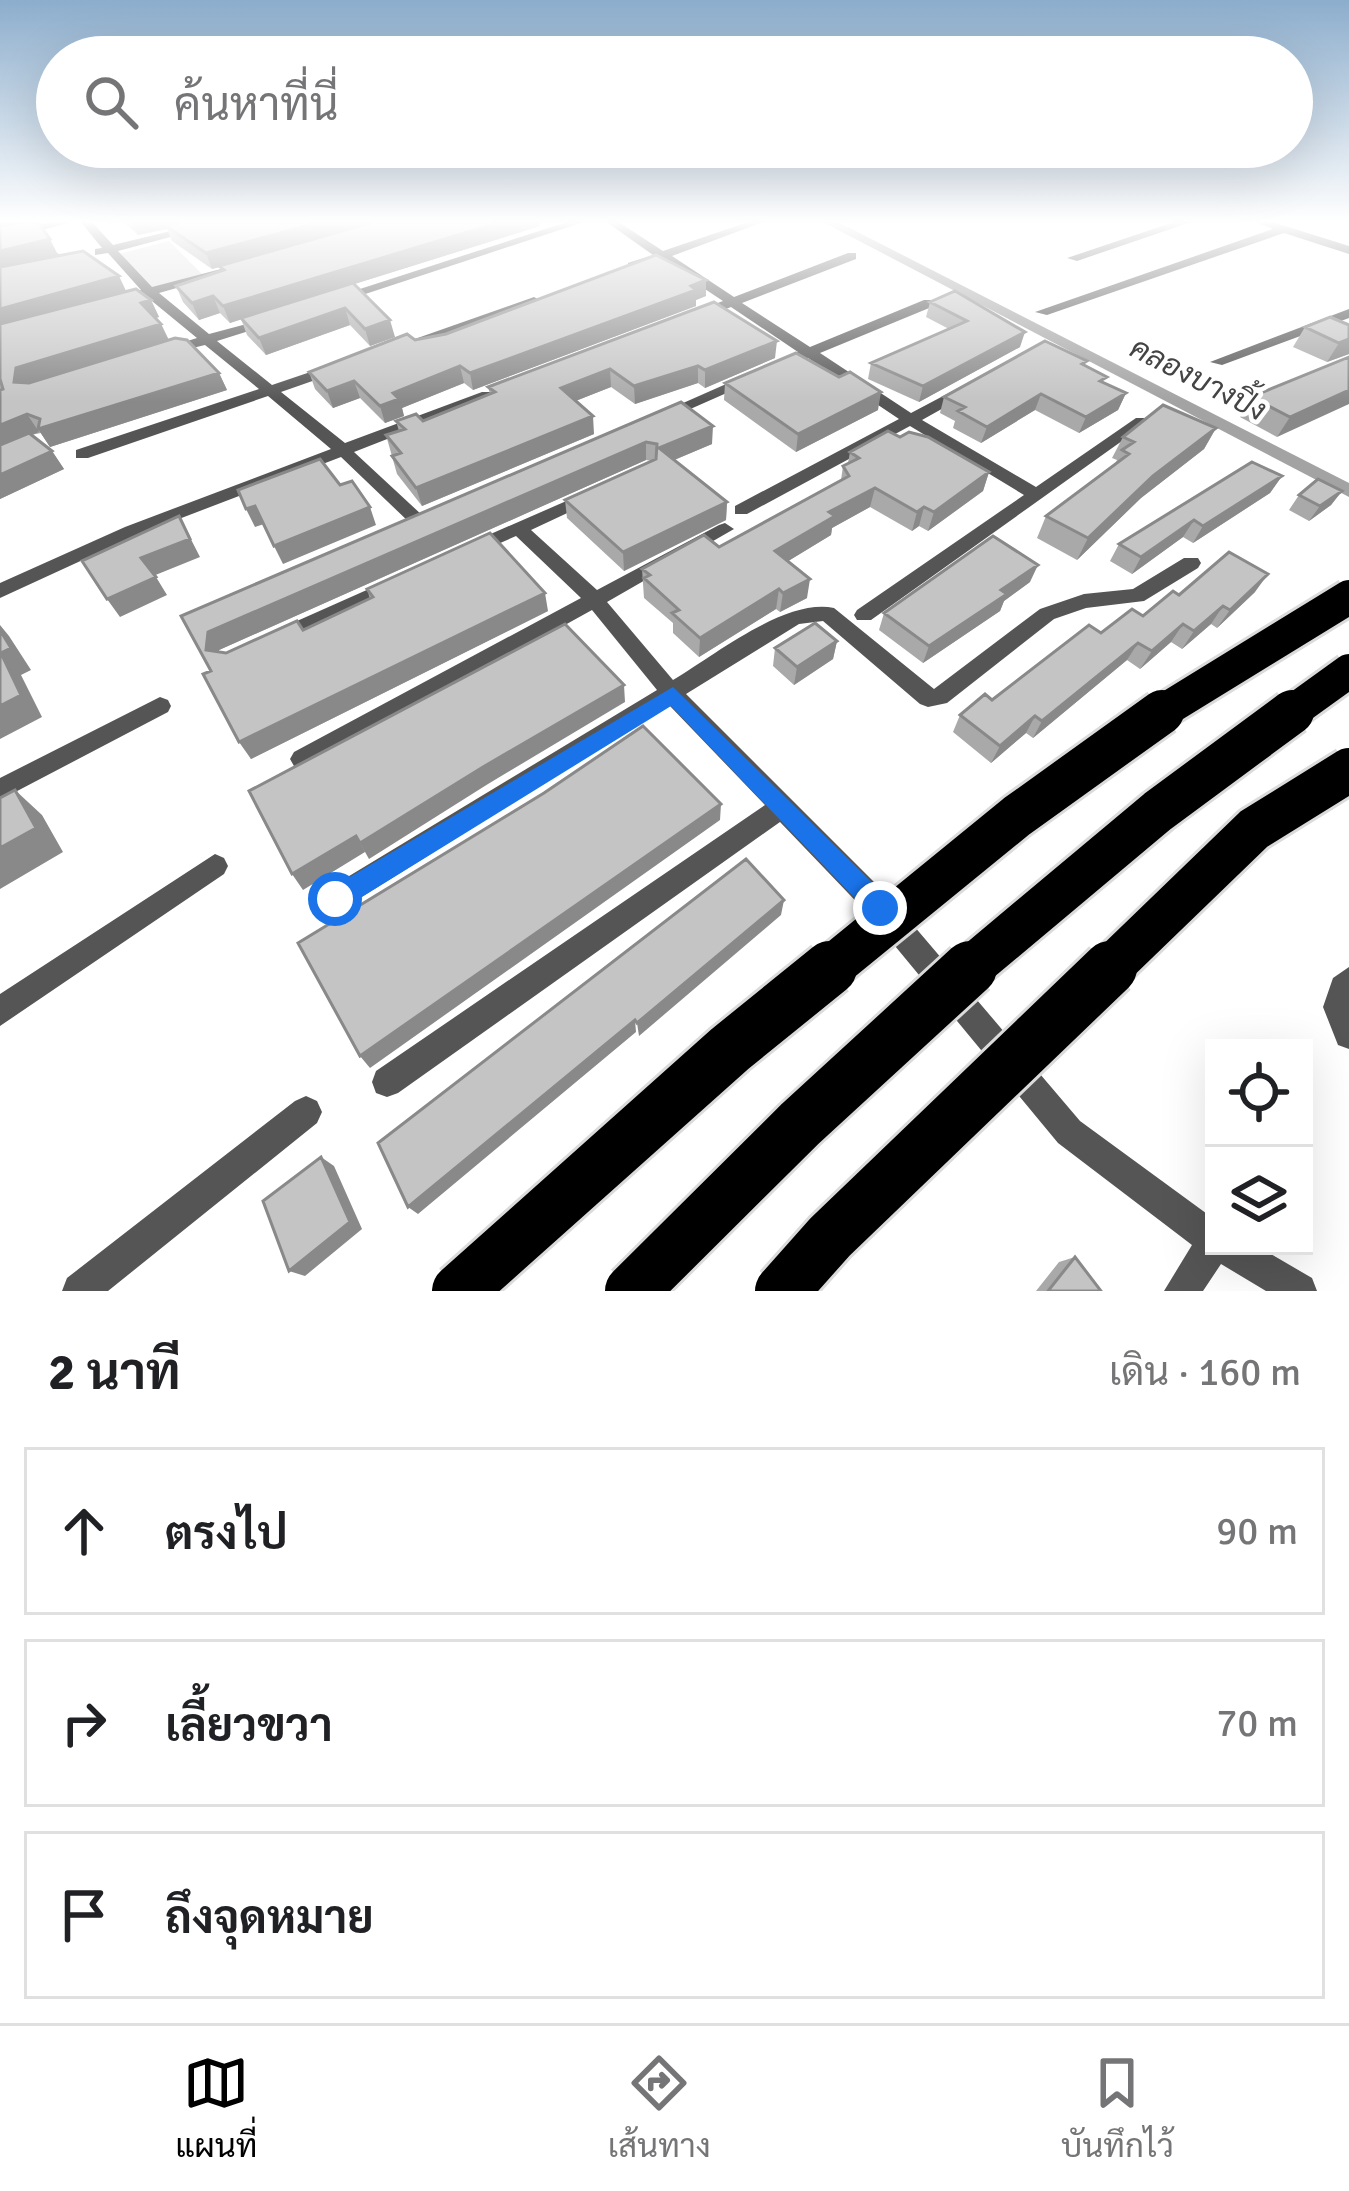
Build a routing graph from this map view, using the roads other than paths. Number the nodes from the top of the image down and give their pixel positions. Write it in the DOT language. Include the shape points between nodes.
graph roads {
  1 [pos="138,281"];
  2 [pos="186,281"];
  3 [pos="390,281"];
  4 [pos="707,281"];
  5 [pos="787,281"];
  6 [pos="1132,281"];
  7 [pos="149,292"];
  8 [pos="558,292"];
  9 [pos="128,298"];
  10 [pos="736,301"];
  11 [pos="928,304"];
  12 [pos="315,305"];
  13 [pos="293,312"];
  14 [pos="1042,312"];
  15 [pos="1349,313"];
  16 [pos="671,326"];
  17 [pos="205,340"];
  18 [pos="811,352"];
  19 [pos="381,353"];
  20 [pos="141,360"];
  21 [pos="359,360"];
  22 [pos="1217,362"];
  23 [pos="991,376"];
  24 [pos="269,390"];
  25 [pos="496,392"];
  26 [pos="653,419"];
  27 [pos="911,420"];
  28 [pos="1142,421"];
  29 [pos="343,450"];
  30 [pos="82,454"];
  31 [pos="605,489"];
  32 [pos="1035,494"];
  33 [pos="741,510"];
  34 [pos="439,511"];
  35 [pos="417,520"];
  36 [pos="396,529"];
  37 [pos="519,529"];
  38 [pos="725,529"];
  39 [pos="457,557"];
  40 [pos="1191,563"];
  41 [pos="415,575"];
  42 [pos="0,591"];
  43 [pos="1349,597"];
  44 [pos="593,598"];
  45 [pos="864,615"];
  46 [pos="250,650"];
  47 [pos="1349,671"];
  48 [pos="673,695"];
  49 [pos="160,706"];
  50 [pos="302,759"];
  51 [pos="1349,770"];
  52 [pos="0,790"];
  53 [pos="782,807"];
  54 [pos="215,866"];
  55 [pos="335,899"];
  56 [pos="1349,981"];
  57 [pos="0,1011"];
  58 [pos="1349,1034"];
  59 [pos="387,1082"];
  60 [pos="306,1112"];
  61 [pos="1205,1235"];
  62 [pos="1206,1255"];
  63 [pos="1239,1255"];
  64 [pos="80,1291"];
  65 [pos="459,1291"];
  66 [pos="632,1291"];
  67 [pos="782,1291"];
  68 [pos="1182,1291"];
  69 [pos="1300,1291"];
  1 -- 7 [label="street"];
  2 -- 7 [label="street"];
  3 -- 12 [label="street"];
  4 -- 10 [label="street"];
  5 -- 10 [label="street"];
  6 -- 14 [label="street"];
  7 -- 9 [label="street"];
  7 -- 17 [label="street"];
  8 -- 19 [label="street"];
  10 -- 16 [label="street"];
  10 -- 18 [label="street"];
  11 -- 18 [label="street"];
  13 -- 17 [label="street"];
  15 -- 22 [label="street"];
  17 -- 20 [label="street"];
  17 -- 24 [label="street"];
  18 -- 26 [label="street"];
  18 -- 27 [label="street"];
  21 -- 24 [label="street"];
  23 -- 27 [label="street"];
  24 -- 29 [label="street"];
  24 -- 30 [label="street"];
  25 -- 29 [label="street"];
  27 -- 32 [label="street"];
  27 -- 33 [label="street"];
  28 -- 32 [label="street"];
  29 -- 35 [label="street"];
  29 -- 42 [label="street"];
  31 -- 37 [label="street"];
  32 -- 45 [label="street"];
  34 -- 35 [label="street"];
  35 -- 36 [label="street"];
  37 -- 39 [label="street"];
  37 -- 44 [label="street"];
  38 -- 44 [label="street"];
  40 -- 48 [label="street" via="1137,596 1066,604 1047,614 939,697 917,690 846,625 814,611"];
  41 -- 46 [label="street"];
  43 -- 65 [label="highway, bridge" via="1137,728 1017,816 730,1049"];
  44 -- 48 [label="street"];
  44 -- 50 [label="street"];
  47 -- 66 [label="highway, bridge" via="1203,772 1084,872 780,1138"];
  48 -- 53 [label="street"];
  48 -- 55 [label="street"];
  49 -- 52 [label="street"];
  51 -- 67 [label="highway, bridge" via="1254,829"];
  53 -- 59 [label="street"];
  53 -- 61 [label="street" via="880,908 1070,1132"];
  54 -- 57 [label="street"];
  56 -- 58 [label="street" via="1337,1013"];
  60 -- 64 [label="street"];
  62 -- 68 [label="street"];
  63 -- 69 [label="street"];
}
